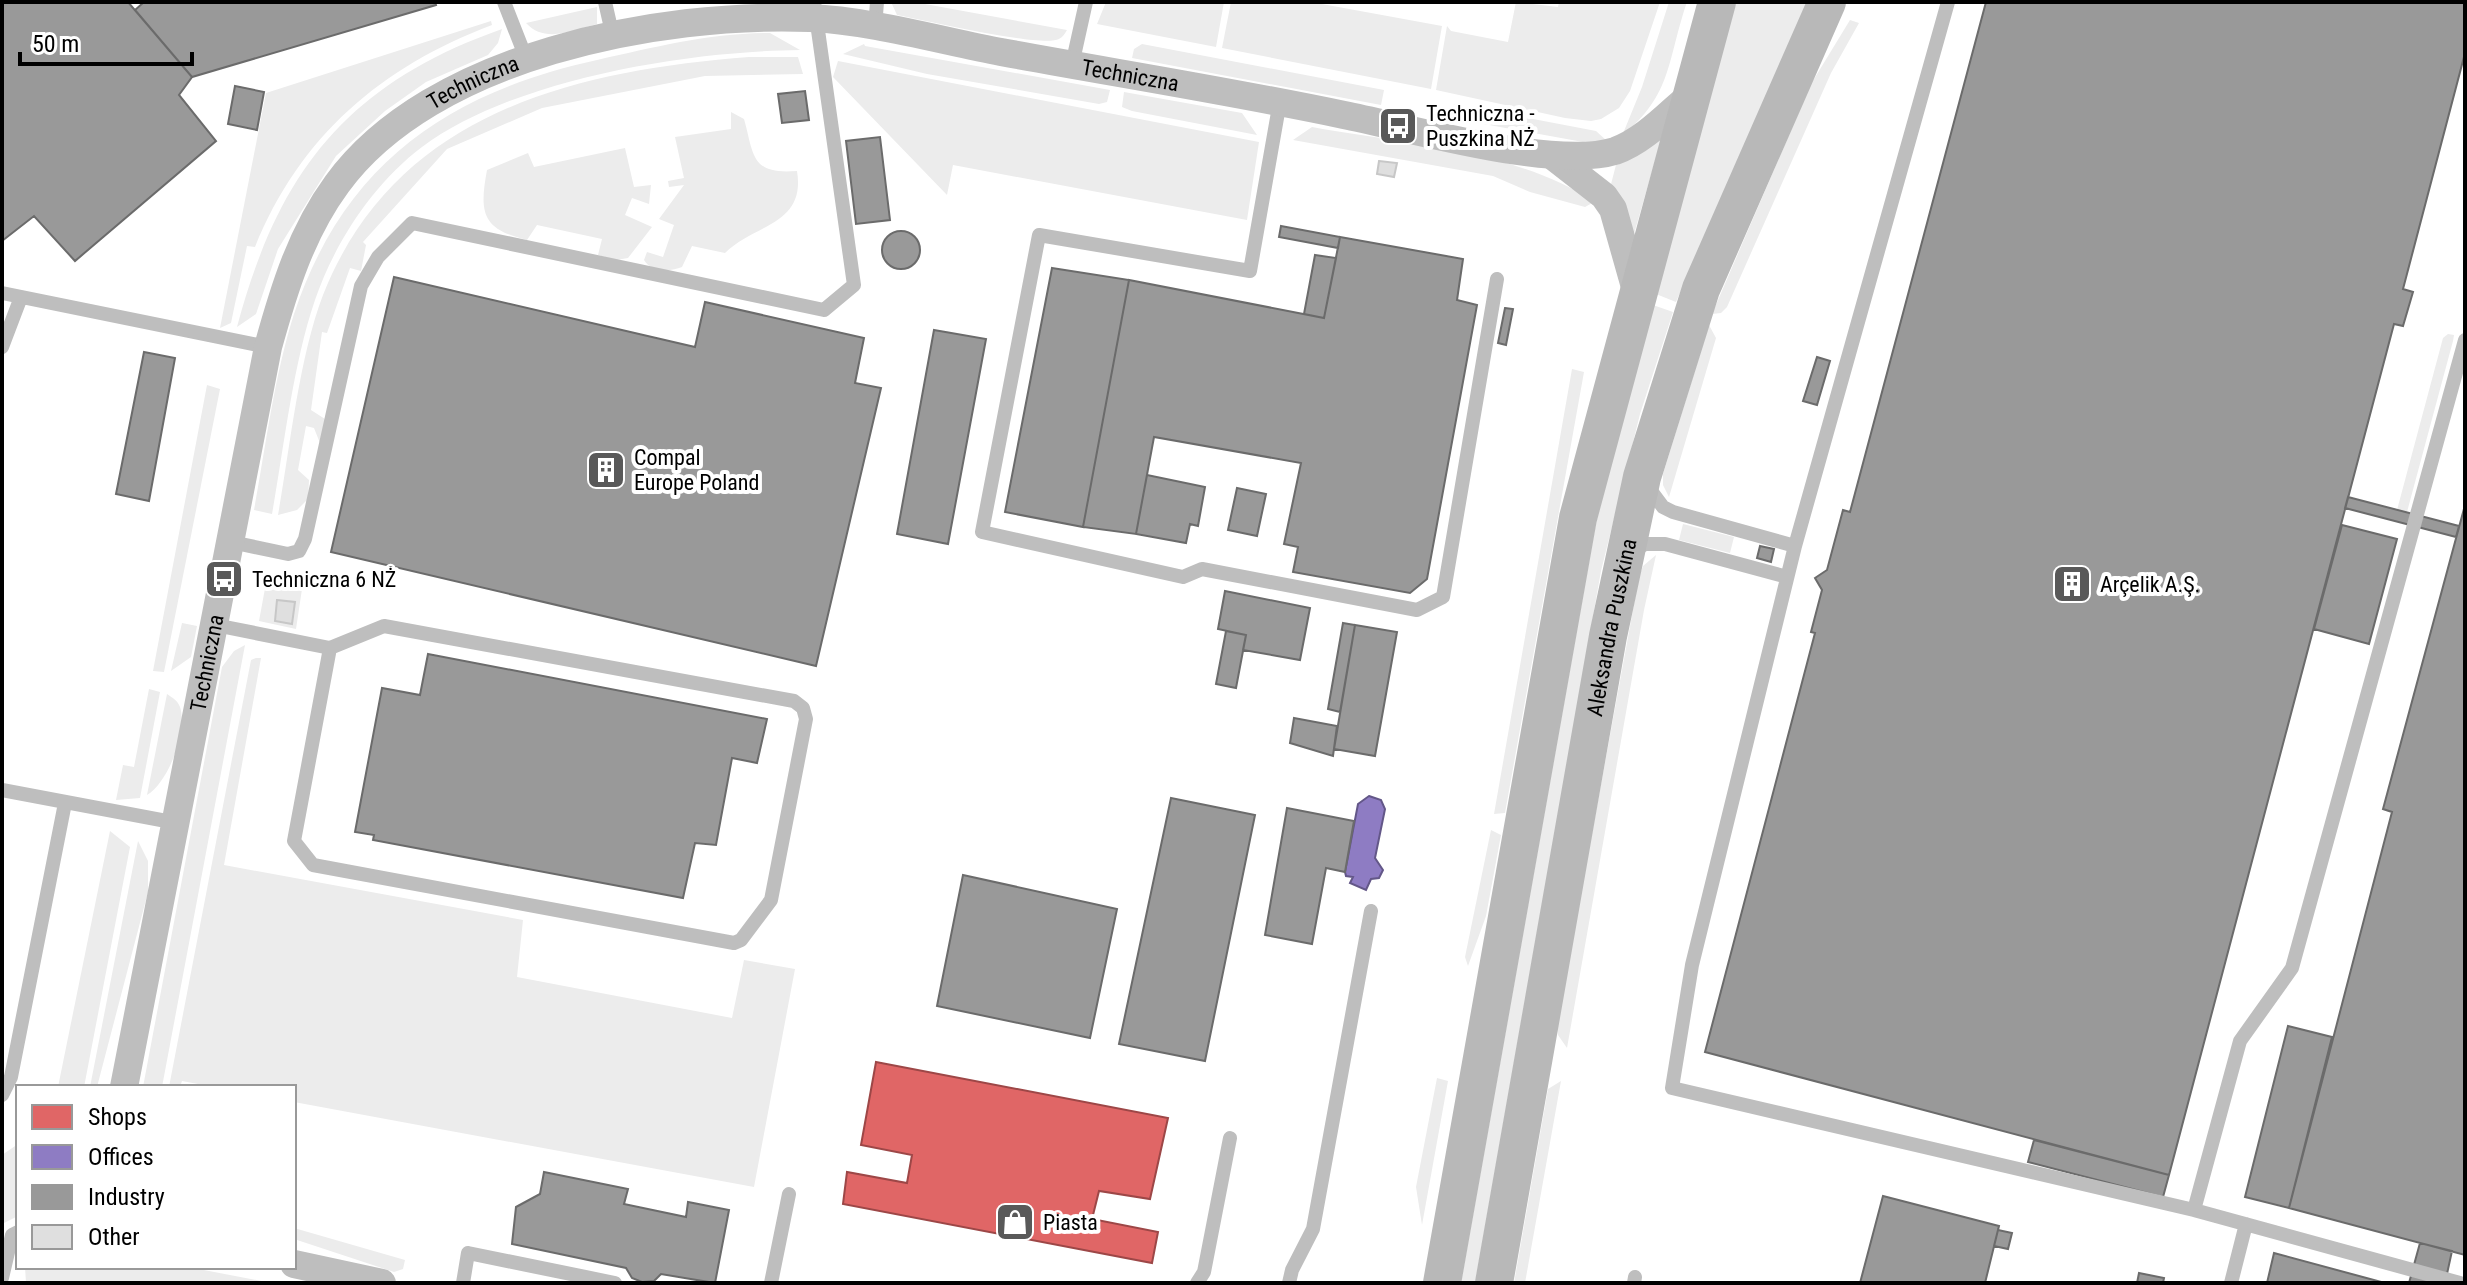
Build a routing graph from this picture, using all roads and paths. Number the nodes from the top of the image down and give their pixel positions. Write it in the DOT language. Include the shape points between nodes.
graph roads {
  1 [pos="504,2"];
  2 [pos="605,2"];
  3 [pos="1086,2"];
  4 [pos="1717,2"];
  5 [pos="1827,2"];
  6 [pos="1948,2"];
  7 [pos="814,10"];
  8 [pos="876,15"];
  9 [pos="613,38"];
  10 [pos="526,58"];
  11 [pos="1072,65"];
  12 [pos="1692,94"];
  13 [pos="1280,101"];
  14 [pos="1554,157"];
  15 [pos="1497,279"];
  16 [pos="2,293"];
  17 [pos="1637,294"];
  18 [pos="21,297"];
  19 [pos="2465,340"];
  20 [pos="2,347"];
  21 [pos="268,347"];
  22 [pos="1642,477"];
  23 [pos="231,542"];
  24 [pos="1795,546"];
  25 [pos="1623,557"];
  26 [pos="1787,577"];
  27 [pos="215,625"];
  28 [pos="330,648"];
  29 [pos="2,790"];
  30 [pos="65,803"];
  31 [pos="178,823"];
  32 [pos="1371,911"];
  33 [pos="124,1085"];
  34 [pos="2,1095"];
  35 [pos="1230,1138"];
  36 [pos="789,1194"];
  37 [pos="2194,1210"];
  38 [pos="2246,1224"];
  39 [pos="16,1233"];
  40 [pos="296,1264"];
  41 [pos="2,1278"];
  42 [pos="382,1283"];
  43 [pos="463,1283"];
  44 [pos="615,1283"];
  45 [pos="771,1283"];
  46 [pos="1197,1283"];
  47 [pos="1289,1283"];
  48 [pos="1442,1283"];
  49 [pos="1494,1283"];
  50 [pos="2231,1283"];
  51 [pos="2460,1283"];
  1 -- 10 [label="lane"];
  2 -- 9 [label="lane"];
  3 -- 11 [label="lane"];
  4 -- 12 [label="main road"];
  5 -- 22 [label="main road, Aleksandra Puszkina" via="1701,289"];
  6 -- 24 [label="lane"];
  7 -- 8 [label="street, Techniczna"];
  7 -- 9 [label="street, Techniczna" via="725,17"];
  7 -- 23 [label="lane" via="854,285 824,310 412,223 378,257 361,286 299,551 288,554"];
  8 -- 11 [label="street, Techniczna"];
  9 -- 10 [label="street, Techniczna"];
  10 -- 21 [label="street, Techniczna" via="445,92 406,117 339,181 311,224 286,283"];
  11 -- 13 [label="street, Techniczna"];
  12 -- 14 [label="street, Techniczna" via="1633,143 1612,152"];
  12 -- 17 [label="main road"];
  13 -- 14 [label="street, Techniczna"];
  13 -- 15 [label="lane" via="1250,271 1039,235 982,532 1183,577 1202,569 1417,610 1443,597"];
  14 -- 17 [label="street, Techniczna" via="1613,209"];
  16 -- 18 [label="lane"];
  17 -- 48 [label="main road" via="1578,518"];
  18 -- 20 [label="lane"];
  18 -- 21 [label="lane"];
  19 -- 37 [label="lane" via="2292,968 2240,1041"];
  21 -- 23 [label="street, Techniczna"];
  22 -- 24 [label="lane" via="1655,499 1673,512"];
  22 -- 25 [label="main road, Aleksandra Puszkina"];
  23 -- 27 [label="street, Techniczna"];
  24 -- 26 [label="lane"];
  25 -- 26 [label="lane" via="1645,544 1665,544"];
  25 -- 49 [label="main road, Aleksandra Puszkina"];
  26 -- 37 [label="lane" via="1692,965 1672,1088"];
  27 -- 28 [label="lane"];
  27 -- 31 [label="street, Techniczna"];
  28 -- 28 [label="lane" via="294,841 313,865 734,943 771,900 806,719 794,701 384,626"];
  29 -- 30 [label="lane"];
  30 -- 31 [label="lane"];
  30 -- 34 [label="lane" via="11,1077"];
  31 -- 33 [label="street, Techniczna"];
  32 -- 47 [label="lane" via="1313,1229"];
  35 -- 46 [label="lane" via="1204,1272"];
  36 -- 45 [label="lane"];
  37 -- 38 [label="lane"];
  38 -- 50 [label="lane"];
  38 -- 51 [label="lane"];
  39 -- 41 [label="lane"];
  40 -- 42 [label="street"];
  43 -- 44 [label="lane" via="468,1253"];
}
